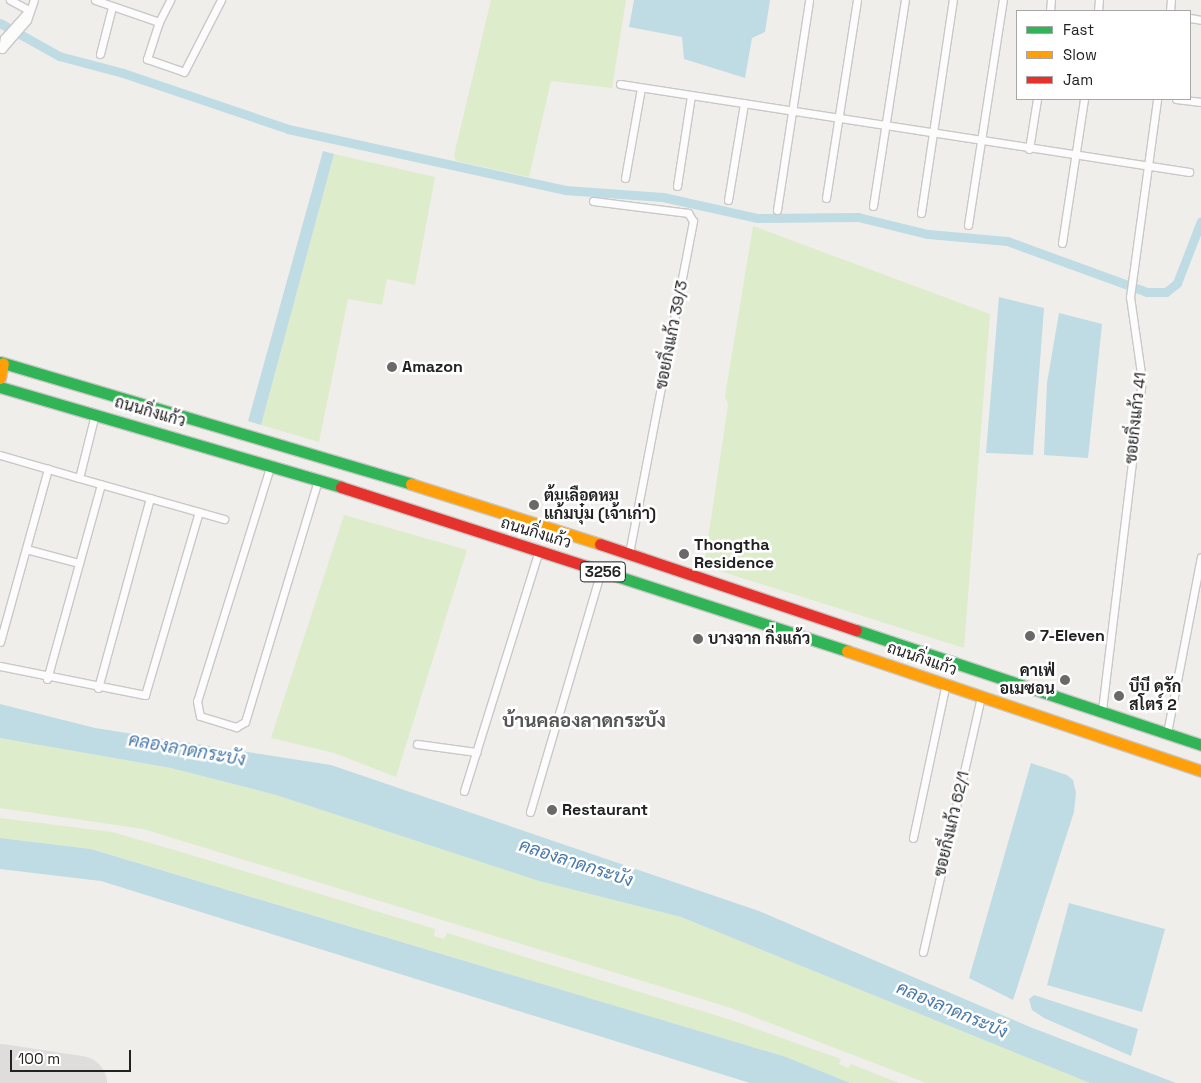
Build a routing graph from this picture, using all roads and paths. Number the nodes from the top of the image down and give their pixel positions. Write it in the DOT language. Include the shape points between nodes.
graph roads {
  1 [pos="10,0"];
  2 [pos="34,0"];
  3 [pos="95,0"];
  4 [pos="170,0"];
  5 [pos="221,0"];
  6 [pos="809,0"];
  7 [pos="857,0"];
  8 [pos="905,0"];
  9 [pos="953,0"];
  10 [pos="1003,0"];
  11 [pos="112,7"];
  12 [pos="29,10"];
  13 [pos="159,22"];
  14 [pos="7,40"];
  15 [pos="1,51"];
  16 [pos="100,54"];
  17 [pos="620,84"];
  18 [pos="641,88"];
  19 [pos="691,96"];
  20 [pos="1037,100"];
  21 [pos="1084,100"];
  22 [pos="1157,100"];
  23 [pos="1184,100"];
  24 [pos="1201,102"];
  25 [pos="744,103"];
  26 [pos="792,111"];
  27 [pos="838,119"];
  28 [pos="886,126"];
  29 [pos="932,132"];
  30 [pos="983,142"];
  31 [pos="1029,149"];
  32 [pos="1075,156"];
  33 [pos="1147,166"];
  34 [pos="1189,172"];
  35 [pos="625,178"];
  36 [pos="677,186"];
  37 [pos="826,198"];
  38 [pos="728,200"];
  39 [pos="593,201"];
  40 [pos="873,206"];
  41 [pos="776,210"];
  42 [pos="921,213"];
  43 [pos="968,225"];
  44 [pos="1062,243"];
  45 [pos="2,362"];
  46 [pos="0,378"];
  47 [pos="0,387"];
  48 [pos="96,414"];
  49 [pos="0,455"];
  50 [pos="271,464"];
  51 [pos="48,469"];
  52 [pos="79,478"];
  53 [pos="318,480"];
  54 [pos="101,484"];
  55 [pos="150,498"];
  56 [pos="199,512"];
  57 [pos="224,519"];
  58 [pos="26,549"];
  59 [pos="539,550"];
  60 [pos="629,552"];
  61 [pos="1201,557"];
  62 [pos="79,563"];
  63 [pos="601,571"];
  64 [pos="0,642"];
  65 [pos="0,666"];
  66 [pos="46,679"];
  67 [pos="946,684"];
  68 [pos="98,688"];
  69 [pos="982,696"];
  70 [pos="1102,710"];
  71 [pos="1167,733"];
  72 [pos="417,744"];
  73 [pos="1201,745"];
  74 [pos="476,752"];
  75 [pos="1201,771"];
  76 [pos="464,791"];
  77 [pos="530,812"];
  78 [pos="913,838"];
  79 [pos="923,952"];
  1 -- 12 [label="street"];
  2 -- 12 [label="street"];
  3 -- 11 [label="street"];
  4 -- 13 [label="street"];
  5 -- 13 [label="street" via="184,72 148,59"];
  6 -- 26 [label="street"];
  7 -- 27 [label="street"];
  8 -- 28 [label="street"];
  9 -- 29 [label="street"];
  10 -- 30 [label="street"];
  11 -- 13 [label="street"];
  11 -- 16 [label="street"];
  12 -- 14 [label="street" via="20,15"];
  12 -- 14 [label="street" via="27,20"];
  14 -- 15 [label="street"];
  17 -- 18 [label="street"];
  18 -- 19 [label="street"];
  18 -- 35 [label="street"];
  19 -- 25 [label="street"];
  19 -- 36 [label="street"];
  20 -- 31 [label="street"];
  21 -- 32 [label="street"];
  22 -- 33 [label="street, ซอยกิ่งแก้ว 41"];
  23 -- 24 [label="street"];
  25 -- 26 [label="street"];
  25 -- 38 [label="street"];
  26 -- 27 [label="street"];
  26 -- 41 [label="street"];
  27 -- 28 [label="street"];
  27 -- 37 [label="street"];
  28 -- 29 [label="street"];
  28 -- 40 [label="street"];
  29 -- 30 [label="street"];
  29 -- 42 [label="street"];
  30 -- 31 [label="street"];
  30 -- 43 [label="street"];
  31 -- 32 [label="street"];
  32 -- 33 [label="street"];
  32 -- 44 [label="street"];
  33 -- 34 [label="street"];
  33 -- 70 [label="street, ซอยกิ่งแก้ว 41" via="1130,298 1142,380"];
  39 -- 60 [label="street, ซอยกิ่งแก้ว 39/3" via="688,214 692,221"];
  45 -- 46 [label="main road"];
  45 -- 60 [label="main road, ถนนกิ่งแก้ว / 3256"];
  47 -- 48 [label="main road, ถนนกิ่งแก้ว / 3256"];
  48 -- 50 [label="main road, ถนนกิ่งแก้ว / 3256"];
  48 -- 52 [label="street"];
  49 -- 51 [label="street"];
  50 -- 53 [label="main road, ถนนกิ่งแก้ว / 3256"];
  50 -- 53 [label="street" via="197,702 200,716 236,727 245,722"];
  51 -- 52 [label="street"];
  51 -- 58 [label="street"];
  52 -- 54 [label="street"];
  53 -- 59 [label="main road, ถนนกิ่งแก้ว / 3256"];
  54 -- 55 [label="street"];
  54 -- 62 [label="street"];
  55 -- 56 [label="street"];
  55 -- 68 [label="street"];
  56 -- 57 [label="street"];
  56 -- 68 [label="street" via="148,692 140,696"];
  58 -- 62 [label="street"];
  58 -- 64 [label="street"];
  59 -- 63 [label="main road, ถนนกิ่งแก้ว / 3256"];
  59 -- 74 [label="street"];
  60 -- 70 [label="main road, ถนนกิ่งแก้ว / 3256"];
  61 -- 71 [label="street"];
  62 -- 66 [label="street"];
  63 -- 67 [label="main road, ถนนกิ่งแก้ว / 3256"];
  63 -- 77 [label="street"];
  65 -- 66 [label="street"];
  66 -- 68 [label="street"];
  67 -- 69 [label="main road, ถนนกิ่งแก้ว / 3256"];
  67 -- 78 [label="street"];
  69 -- 75 [label="main road, ถนนกิ่งแก้ว / 3256"];
  69 -- 79 [label="street, ซอยกิ่งแก้ว 62/1"];
  70 -- 71 [label="main road, ถนนกิ่งแก้ว / 3256"];
  71 -- 73 [label="main road, ถนนกิ่งแก้ว / 3256"];
  72 -- 74 [label="street"];
  74 -- 76 [label="street"];
}
